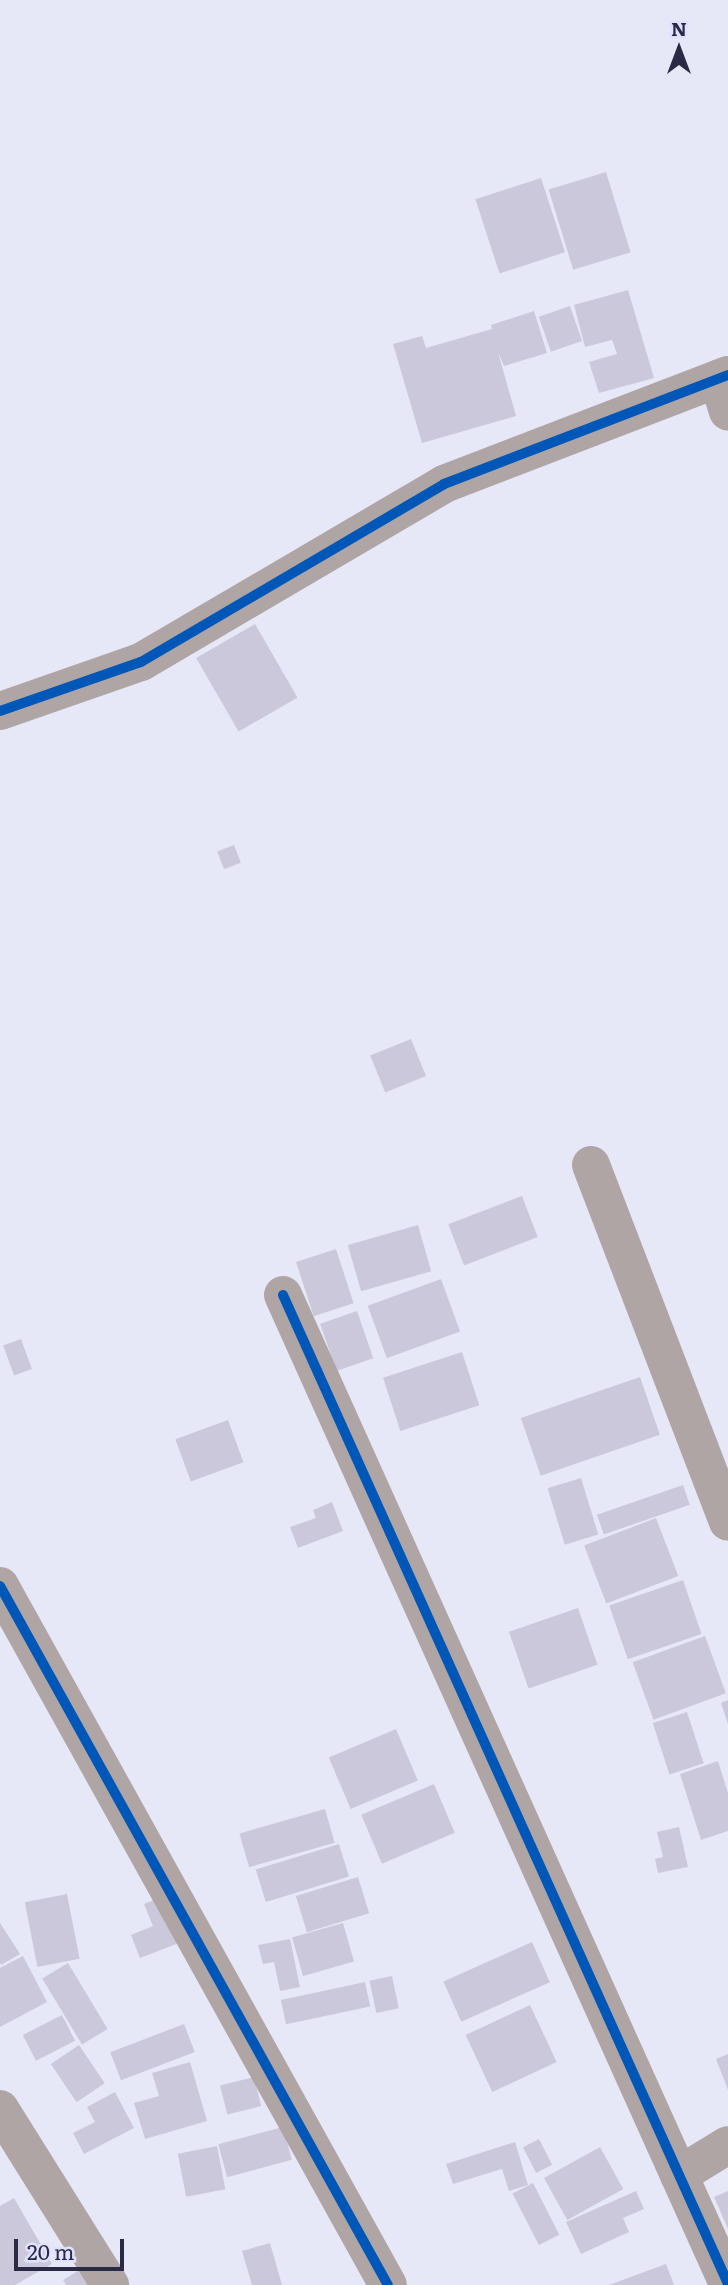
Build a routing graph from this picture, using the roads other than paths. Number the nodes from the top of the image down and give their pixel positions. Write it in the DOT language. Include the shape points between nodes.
graph roads {
  1 [pos="725,388"];
  2 [pos="0,711"];
  3 [pos="591,1165"];
  4 [pos="283,1296"];
  5 [pos="728,1522"];
  6 [pos="0,1586"];
  7 [pos="0,2109"];
  8 [pos="728,2145"];
  9 [pos="679,2175"];
  10 [pos="728,2284"];
  11 [pos="110,2285"];
  12 [pos="388,2285"];
  1 -- 2 [label="street" via="444,484 141,662"];
  3 -- 5 [label="street"];
  4 -- 9 [label="street"];
  6 -- 12 [label="street"];
  7 -- 11 [label="street"];
  8 -- 9 [label="street"];
  9 -- 10 [label="street"];
}
